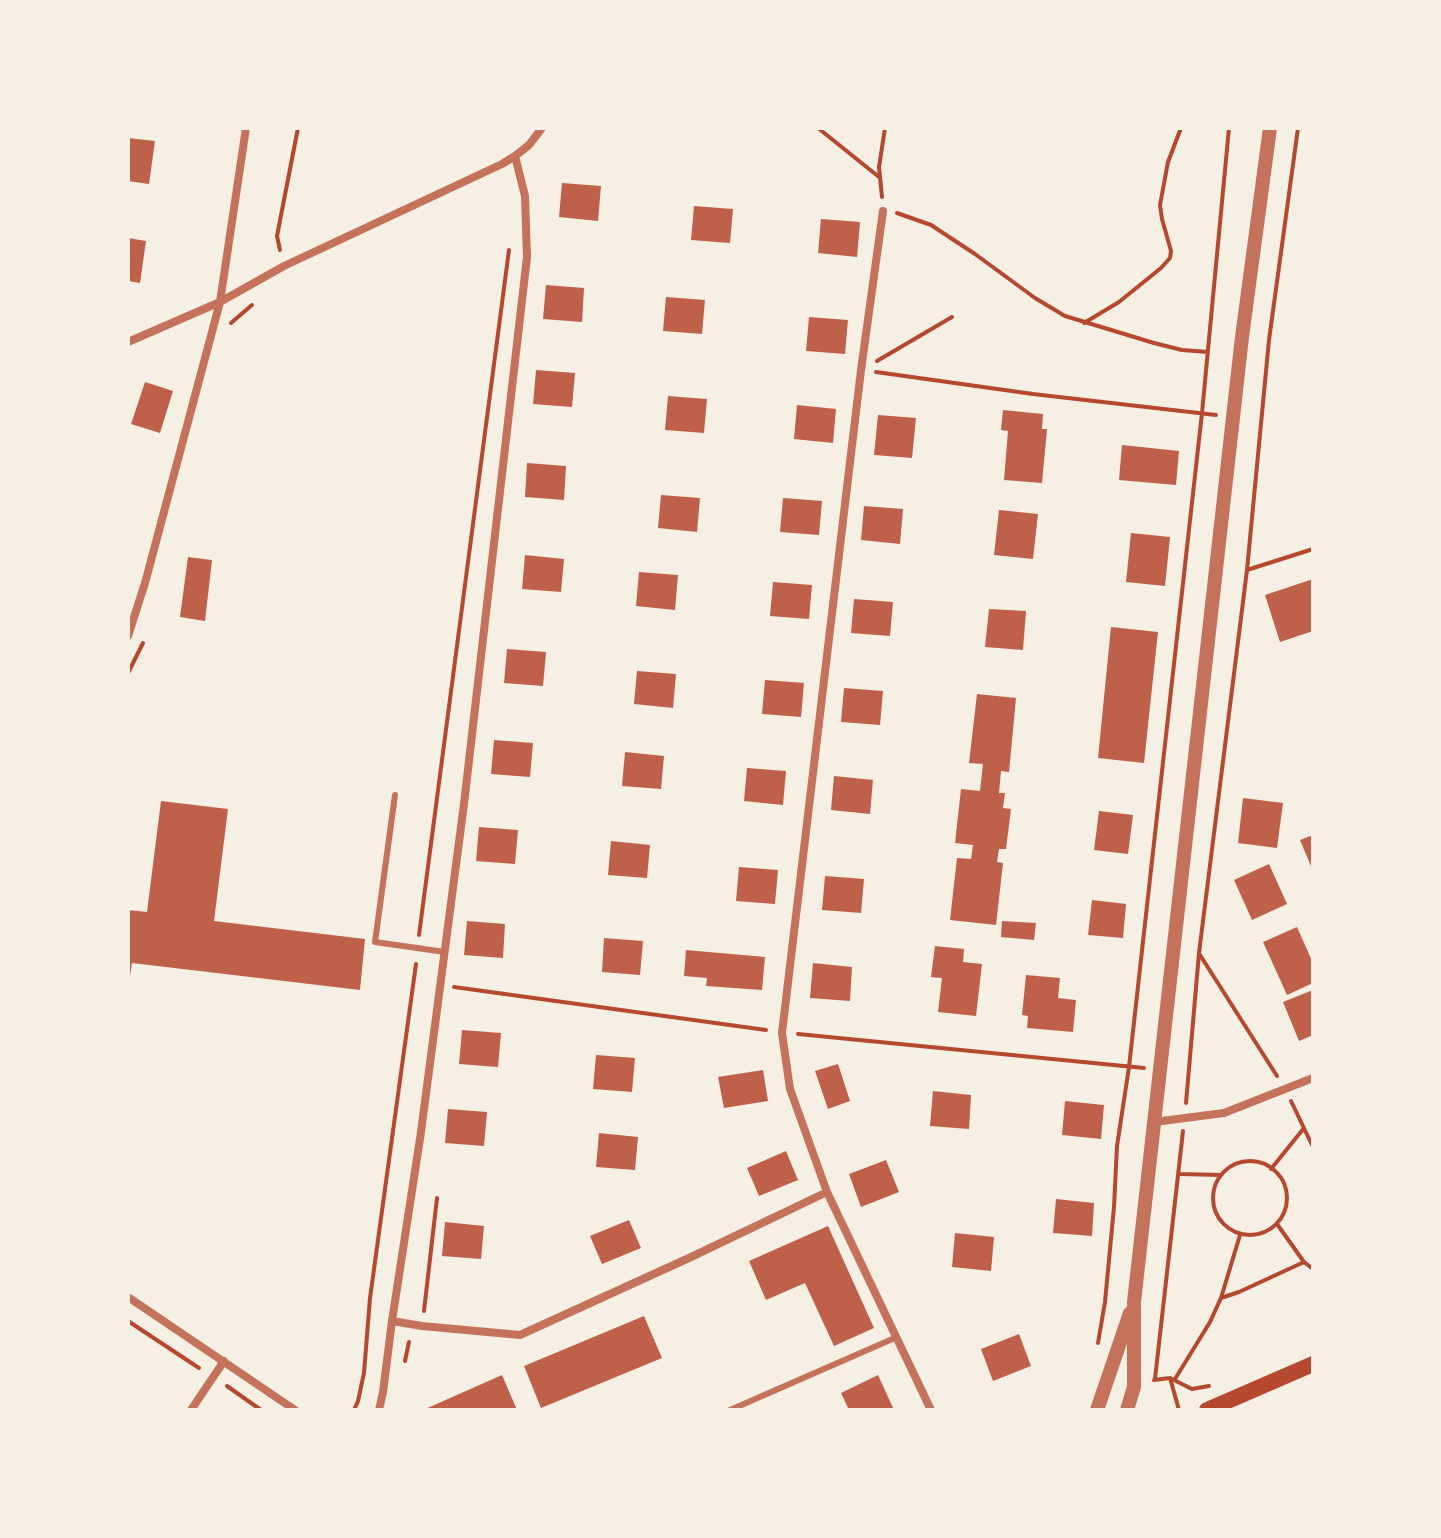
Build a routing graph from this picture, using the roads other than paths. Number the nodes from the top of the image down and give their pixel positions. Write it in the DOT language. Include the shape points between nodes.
graph roads {
  1 [pos="246,128"];
  2 [pos="542,128"];
  3 [pos="1270,128"];
  4 [pos="515,156"];
  5 [pos="883,211"];
  6 [pos="220,302"];
  7 [pos="128,342"];
  8 [pos="128,636"];
  9 [pos="395,795"];
  10 [pos="445,952"];
  11 [pos="1313,1078"];
  12 [pos="1154,1122"];
  13 [pos="827,1192"];
  14 [pos="128,1297"];
  15 [pos="1134,1302"];
  16 [pos="392,1321"];
  17 [pos="897,1337"];
  18 [pos="224,1361"];
  19 [pos="1313,1364"];
  20 [pos="191,1410"];
  21 [pos="295,1410"];
  22 [pos="379,1410"];
  23 [pos="730,1410"];
  24 [pos="931,1410"];
  25 [pos="1097,1410"];
  26 [pos="1127,1410"];
  27 [pos="1207,1410"];
  1 -- 6 [label="street"];
  2 -- 4 [label="street"];
  3 -- 12 [label="street"];
  4 -- 6 [label="street"];
  4 -- 10 [label="street" via="525,196 527,257"];
  5 -- 13 [label="street" via="782,1033 790,1089"];
  6 -- 7 [label="street"];
  6 -- 8 [label="street"];
  9 -- 10 [label="lane" via="375,942"];
  10 -- 16 [label="street"];
  11 -- 12 [label="street" via="1224,1113"];
  12 -- 15 [label="street"];
  13 -- 16 [label="street" via="520,1335"];
  13 -- 17 [label="street"];
  14 -- 18 [label="street"];
  15 -- 25 [label="street"];
  15 -- 26 [label="street" via="1134,1387"];
  16 -- 22 [label="street"];
  17 -- 23 [label="lane"];
  17 -- 24 [label="street"];
  18 -- 20 [label="street"];
  18 -- 21 [label="street"];
  19 -- 27 [label="main road"];
}
